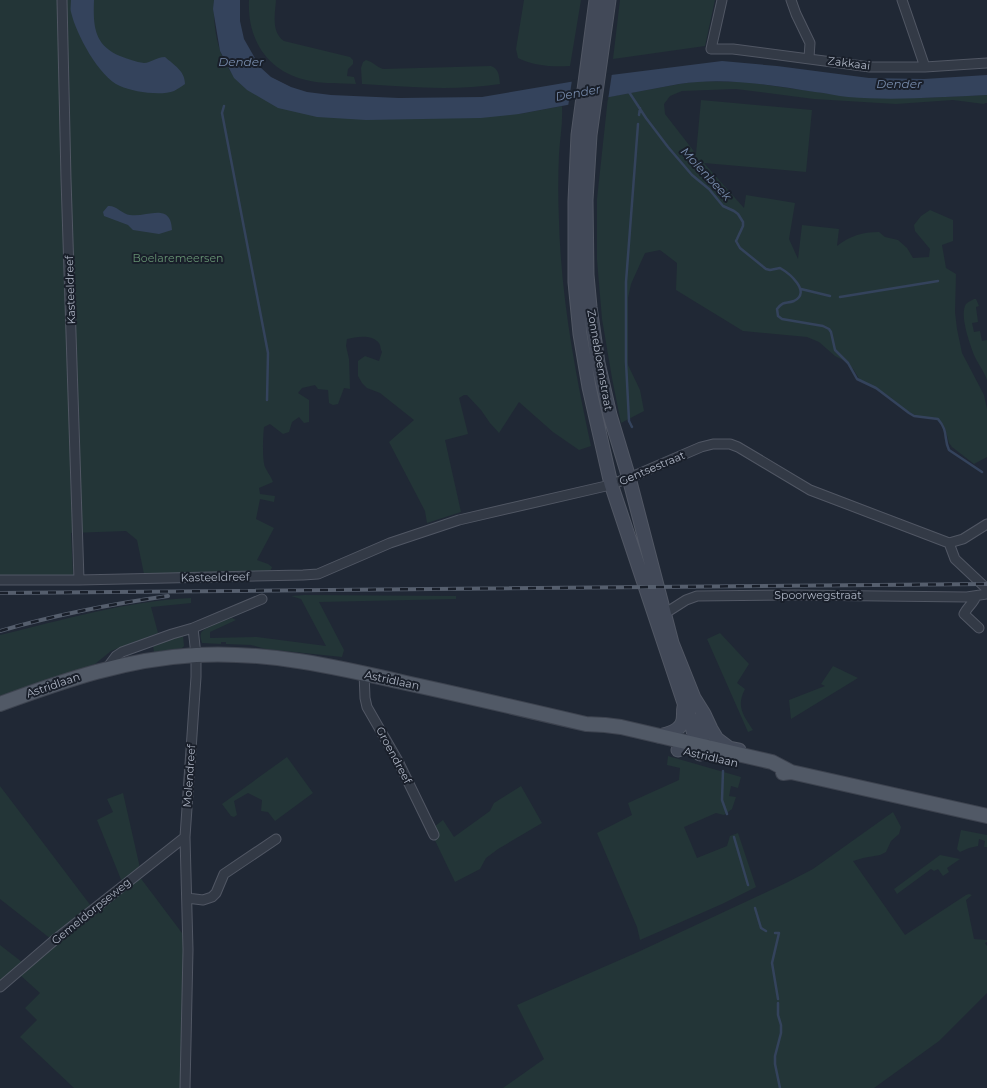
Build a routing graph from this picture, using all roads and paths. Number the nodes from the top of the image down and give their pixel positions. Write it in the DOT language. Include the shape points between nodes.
graph roads {
  1 [pos="62,0"];
  2 [pos="596,0"];
  3 [pos="609,0"];
  4 [pos="722,0"];
  5 [pos="791,0"];
  6 [pos="902,0"];
  7 [pos="596,47"];
  8 [pos="809,58"];
  9 [pos="987,63"];
  10 [pos="925,67"];
  11 [pos="584,135"];
  12 [pos="628,478"];
  13 [pos="611,484"];
  14 [pos="987,524"];
  15 [pos="949,543"];
  16 [pos="303,575"];
  17 [pos="0,580"];
  18 [pos="80,580"];
  19 [pos="987,589"];
  20 [pos="987,594"];
  21 [pos="976,596"];
  22 [pos="262,599"];
  23 [pos="664,614"];
  24 [pos="192,628"];
  25 [pos="979,628"];
  26 [pos="196,655"];
  27 [pos="107,668"];
  28 [pos="364,674"];
  29 [pos="684,703"];
  30 [pos="0,704"];
  31 [pos="700,708"];
  32 [pos="586,724"];
  33 [pos="659,736"];
  34 [pos="696,746"];
  35 [pos="772,762"];
  36 [pos="791,772"];
  37 [pos="987,816"];
  38 [pos="434,835"];
  39 [pos="185,837"];
  40 [pos="276,839"];
  41 [pos="187,898"];
  42 [pos="0,987"];
  43 [pos="185,1088"];
  1 -- 18 [label="street, Kasteeldreef"];
  2 -- 7 [label="main road, Zonnebloemstraat"];
  3 -- 7 [label="main road, Zonnebloemstraat"];
  4 -- 8 [label="street, Zakkaai" via="712,49"];
  5 -- 8 [label="street" via="810,43"];
  6 -- 10 [label="street"];
  7 -- 11 [label="main road, Zonnebloemstraat"];
  8 -- 10 [label="street, Zakkaai" via="870,67"];
  9 -- 10 [label="street, Zakkaai"];
  11 -- 12 [label="main road, Zonnebloemstraat" via="590,307 604,391"];
  11 -- 13 [label="main road, Zonnebloemstraat" via="575,228 575,282 589,387"];
  12 -- 13 [label="street, Gentsestraat"];
  12 -- 15 [label="street, Gentsestraat" via="701,447 730,444 810,490"];
  12 -- 23 [label="main road, Zonnebloemstraat"];
  13 -- 16 [label="street, Gentsestraat" via="459,520 390,543 318,574"];
  13 -- 29 [label="main road, Zonnebloemstraat"];
  14 -- 15 [label="street" via="963,539"];
  15 -- 19 [label="street" via="955,559"];
  16 -- 18 [label="street, Kasteeldreef"];
  17 -- 18 [label="street, Kasteeldreef"];
  20 -- 21 [label="street, Spoorwegstraat"];
  21 -- 23 [label="street, Spoorwegstraat" via="697,596"];
  21 -- 25 [label="street" via="964,614"];
  22 -- 24 [label="street"];
  23 -- 31 [label="main road, Zonnebloemstraat" via="672,642"];
  24 -- 26 [label="street"];
  24 -- 27 [label="street" via="122,652"];
  26 -- 27 [label="main road, Astridlaan"];
  26 -- 28 [label="main road, Astridlaan" via="265,657"];
  26 -- 39 [label="street, Molendreef"];
  27 -- 30 [label="main road, Astridlaan"];
  28 -- 32 [label="main road, Astridlaan"];
  28 -- 38 [label="street, Groendreef" via="367,707 398,761"];
  29 -- 33 [label="main road" via="684,719 680,725 671,733"];
  29 -- 34 [label="main road, Zonnebloemstraat" via="688,709"];
  31 -- 34 [label="main road" via="705,731"];
  31 -- 35 [label="main road" via="717,739 729,748 766,757"];
  32 -- 33 [label="main road, Astridlaan" via="621,727"];
  32 -- 34 [label="main road, Astridlaan" via="601,732 678,750"];
  33 -- 34 [label="main road, Astridlaan"];
  34 -- 35 [label="main road, Astridlaan"];
  34 -- 36 [label="main road, Astridlaan" via="780,773"];
  35 -- 36 [label="main road, Astridlaan"];
  36 -- 37 [label="main road, Astridlaan"];
  39 -- 41 [label="street, Molendreef"];
  39 -- 42 [label="street, Gemeldorpseweg" via="56,938"];
  40 -- 41 [label="street" via="224,874 212,897 203,900"];
  41 -- 43 [label="street, Molendreef"];
}
